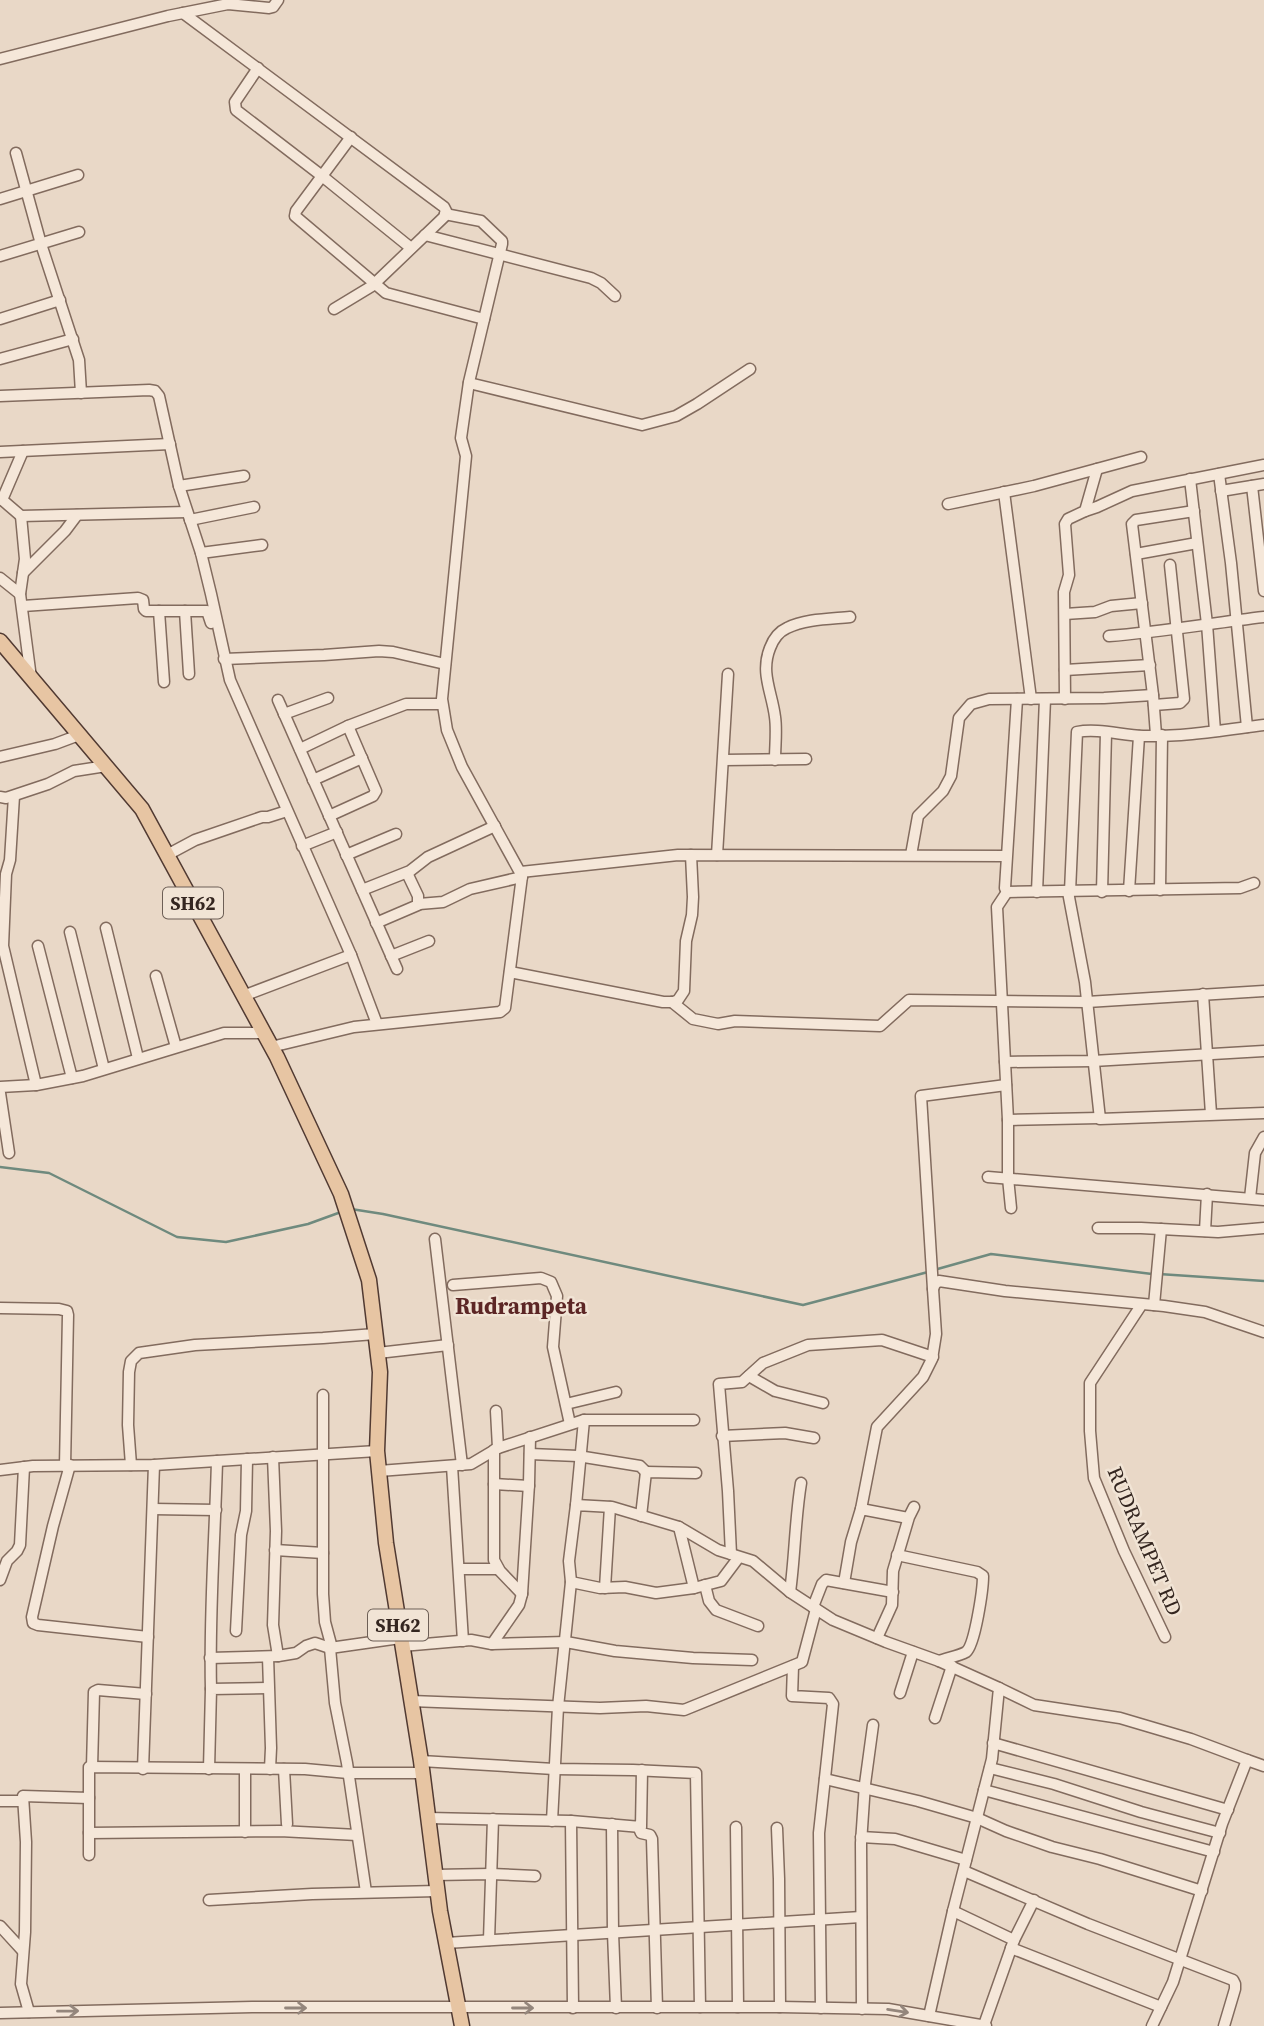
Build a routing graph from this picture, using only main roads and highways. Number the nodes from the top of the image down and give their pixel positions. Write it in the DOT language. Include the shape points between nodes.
graph roads {
  1 [pos="0,641"];
  2 [pos="462,2026"];
  1 -- 2 [label="main road, SH62" via="142,809 264,1033 341,1194 369,1280 380,1372 377,1451 386,1543 437,1891"];
}
